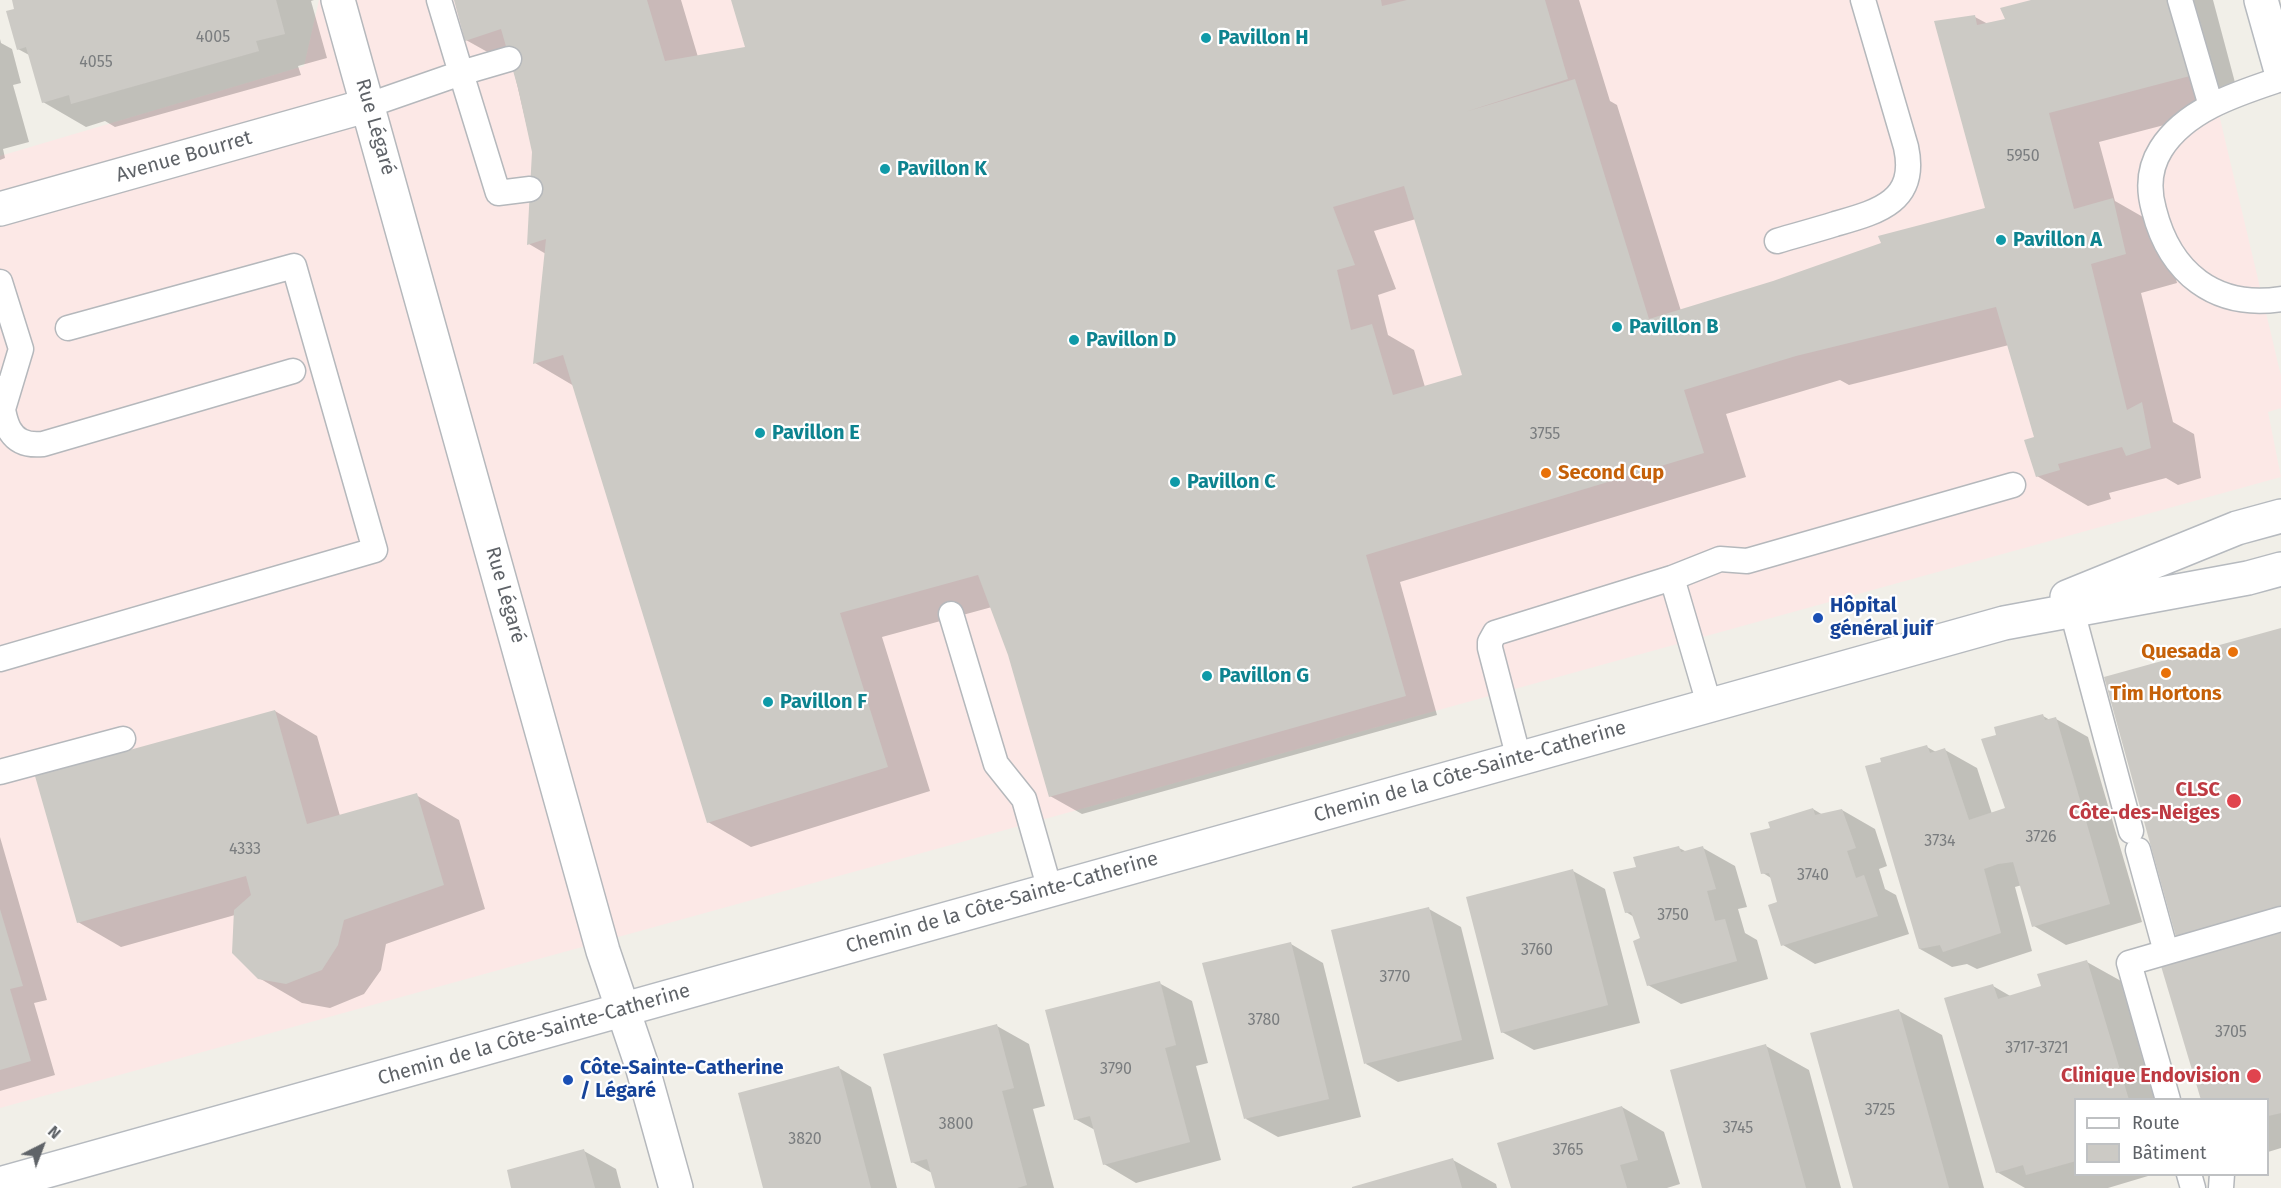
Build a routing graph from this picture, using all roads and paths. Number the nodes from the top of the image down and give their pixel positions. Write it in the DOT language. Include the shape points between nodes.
graph roads {
  1 [pos="338,0"];
  2 [pos="439,0"];
  3 [pos="1863,0"];
  4 [pos="2180,0"];
  5 [pos="2261,0"];
  6 [pos="509,59"];
  7 [pos="2281,71"];
  8 [pos="461,73"];
  9 [pos="2281,79"];
  10 [pos="369,105"];
  11 [pos="2211,106"];
  12 [pos="530,189"];
  13 [pos="0,209"];
  14 [pos="1777,241"];
  15 [pos="0,282"];
  16 [pos="2281,300"];
  17 [pos="68,328"];
  18 [pos="292,371"];
  19 [pos="1,404"];
  20 [pos="2013,485"];
  21 [pos="2281,516"];
  22 [pos="2281,569"];
  23 [pos="1672,578"];
  24 [pos="2070,603"];
  25 [pos="951,614"];
  26 [pos="0,659"];
  27 [pos="1709,704"];
  28 [pos="123,739"];
  29 [pos="1519,759"];
  30 [pos="0,772"];
  31 [pos="1050,890"];
  32 [pos="2281,920"];
  33 [pos="2166,952"];
  34 [pos="622,1009"];
  35 [pos="2167,1098"];
  36 [pos="0,1184"];
  37 [pos="676,1188"];
  1 -- 10 [label="main road, Rue Légaré"];
  2 -- 8 [label="lane"];
  3 -- 14 [label="lane" via="1906,147 1906,179 1896,197 1879,211"];
  4 -- 11 [label="lane"];
  5 -- 7 [label="main road"];
  6 -- 8 [label="lane"];
  8 -- 10 [label="lane"];
  8 -- 12 [label="lane" via="498,193"];
  9 -- 11 [label="lane"];
  10 -- 13 [label="main road, Avenue Bourret"];
  10 -- 34 [label="main road, Rue Légaré"];
  11 -- 16 [label="lane" via="2169,138 2152,170 2152,203 2164,241 2178,263 2212,290 2236,299"];
  15 -- 19 [label="lane" via="21,349"];
  17 -- 26 [label="lane" via="294,266 375,550"];
  18 -- 19 [label="lane" via="43,444 18,440 8,428"];
  20 -- 23 [label="lane" via="1747,561 1720,559"];
  21 -- 24 [label="main road, Chemin de la Côte-Sainte-Catherine" via="2237,528"];
  22 -- 24 [label="main road, Chemin de la Côte-Sainte-Catherine" via="2248,578"];
  23 -- 27 [label="lane"];
  23 -- 29 [label="lane" via="1495,633 1490,648"];
  24 -- 27 [label="main road, Chemin de la Côte-Sainte-Catherine"];
  24 -- 33 [label="lane"];
  25 -- 31 [label="lane" via="996,765 1024,799"];
  27 -- 29 [label="main road, Chemin de la Côte-Sainte-Catherine"];
  28 -- 30 [label="lane"];
  29 -- 31 [label="main road, Chemin de la Côte-Sainte-Catherine"];
  31 -- 34 [label="main road, Chemin de la Côte-Sainte-Catherine"];
  32 -- 33 [label="lane"];
  33 -- 35 [label="lane" via="2129,963"];
  34 -- 36 [label="main road, Chemin de la Côte-Sainte-Catherine"];
  34 -- 37 [label="main road, Rue Légaré"];
}
